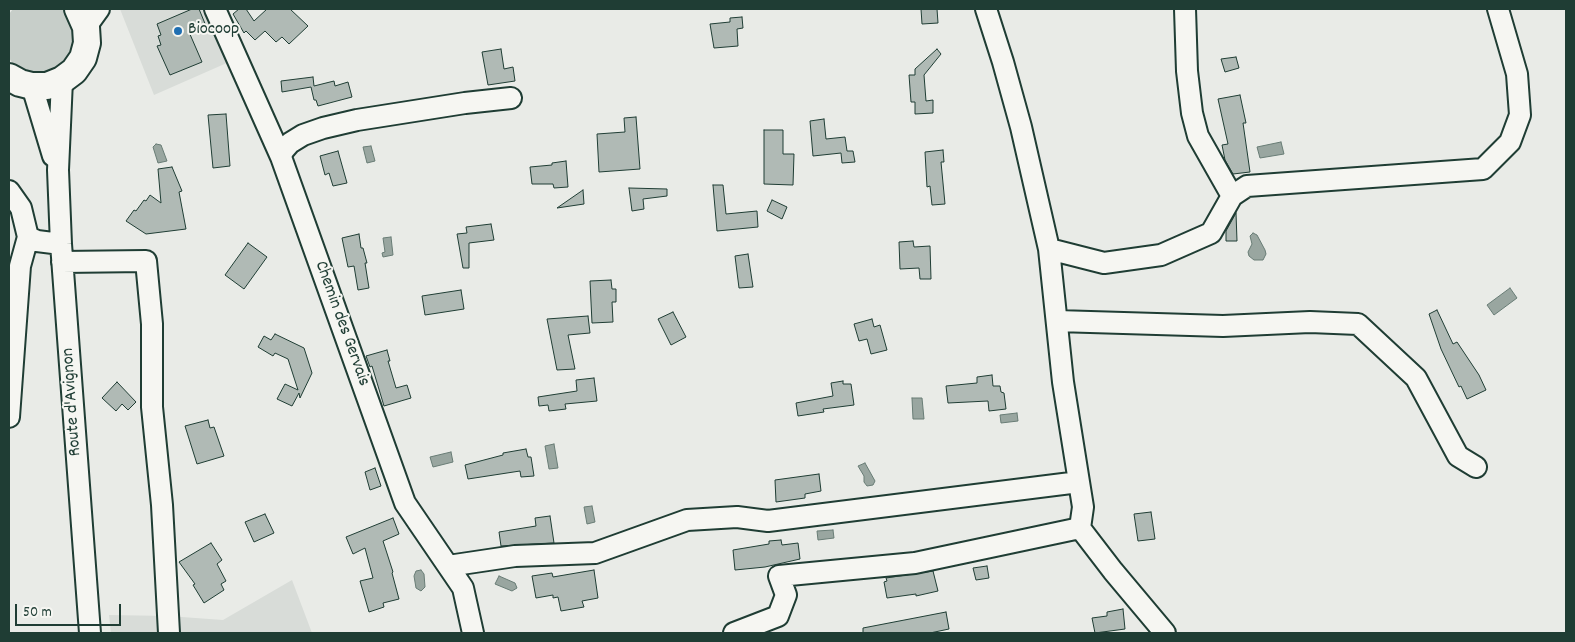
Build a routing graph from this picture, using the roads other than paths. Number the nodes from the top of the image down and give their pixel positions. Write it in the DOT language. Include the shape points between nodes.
graph roads {
  1 [pos="215,9"];
  2 [pos="986,9"];
  3 [pos="1185,9"];
  4 [pos="1498,9"];
  5 [pos="88,15"];
  6 [pos="15,80"];
  7 [pos="62,80"];
  8 [pos="511,98"];
  9 [pos="280,157"];
  10 [pos="58,170"];
  11 [pos="9,191"];
  12 [pos="1232,196"];
  13 [pos="28,236"];
  14 [pos="1049,249"];
  15 [pos="61,253"];
  16 [pos="1057,321"];
  17 [pos="9,417"];
  18 [pos="1476,466"];
  19 [pos="1079,482"];
  20 [pos="1080,528"];
  21 [pos="448,566"];
  22 [pos="90,633"];
  23 [pos="169,633"];
  24 [pos="473,633"];
  25 [pos="734,633"];
  26 [pos="1165,633"];
  1 -- 9 [label="street, Chemin des Gervais"];
  2 -- 14 [label="street" via="1021,127"];
  3 -- 12 [label="street" via="1192,113 1198,136"];
  4 -- 12 [label="street" via="1517,74 1520,115 1510,142 1482,169 1247,186"];
  5 -- 7 [label="main road" via="83,58"];
  6 -- 7 [label="main road" via="48,86"];
  6 -- 10 [label="street"];
  7 -- 10 [label="street"];
  8 -- 9 [label="street" via="456,104 323,128 290,143"];
  9 -- 21 [label="street, Chemin des Gervais" via="405,503"];
  10 -- 15 [label="street, Route d'Avignon"];
  11 -- 13 [label="street" via="21,208"];
  12 -- 14 [label="street" via="1211,233 1161,255 1104,263"];
  13 -- 15 [label="street"];
  13 -- 17 [label="street" via="20,266"];
  14 -- 16 [label="street"];
  15 -- 22 [label="street, Route d'Avignon"];
  15 -- 23 [label="street" via="146,261 152,324 152,407 165,541"];
  16 -- 18 [label="street" via="1223,326 1310,322 1358,324 1416,378 1458,456"];
  16 -- 19 [label="street"];
  19 -- 20 [label="street" via="1083,507"];
  19 -- 21 [label="street" via="768,521 737,517 687,520 595,553 515,556"];
  20 -- 25 [label="street" via="915,563 779,576 786,595 778,616"];
  20 -- 26 [label="street"];
  21 -- 24 [label="street, Chemin des Gervais" via="463,588"];
}
